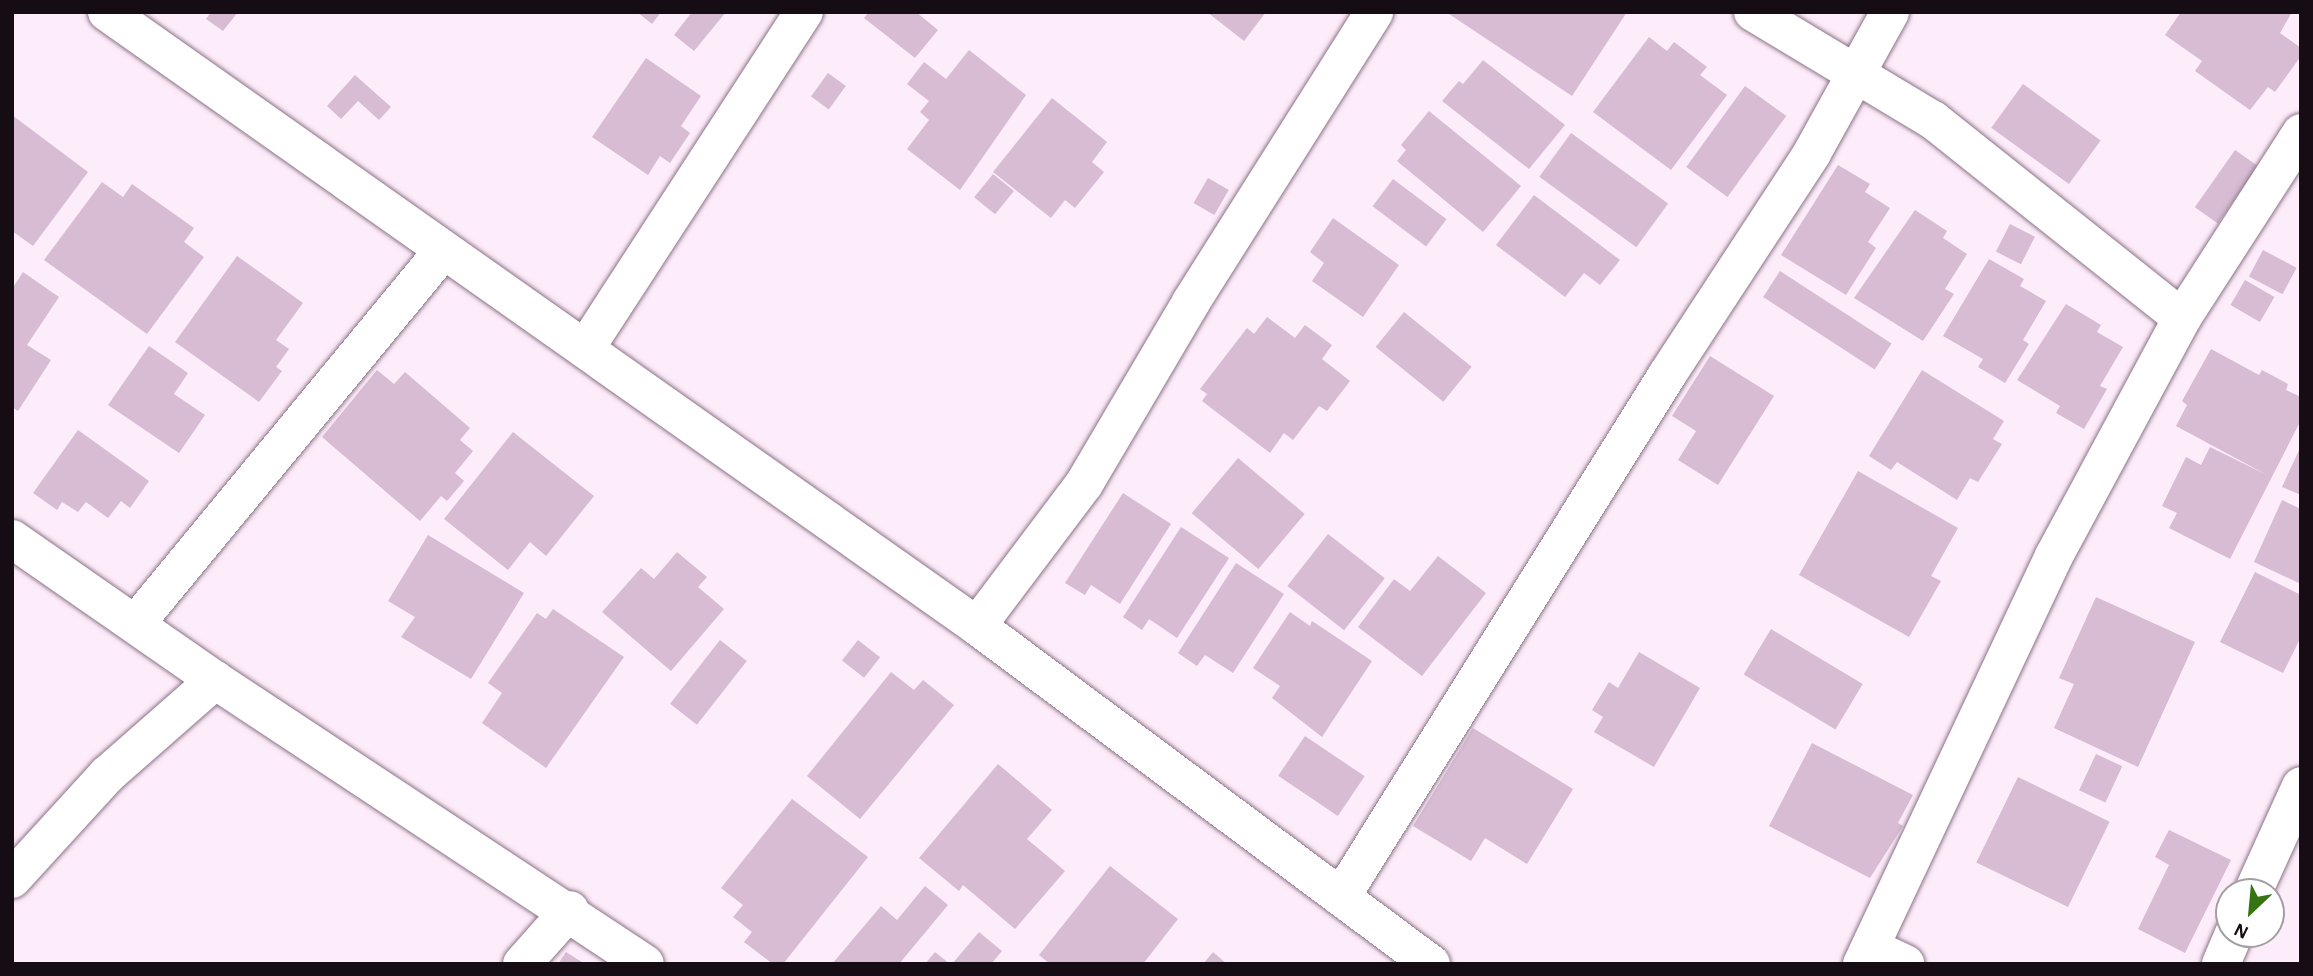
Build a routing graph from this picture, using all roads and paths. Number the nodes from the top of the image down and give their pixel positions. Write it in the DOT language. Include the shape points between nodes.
graph roads {
  1 [pos="107,12"];
  2 [pos="804,12"];
  3 [pos="1374,12"];
  4 [pos="1753,12"];
  5 [pos="1891,12"];
  6 [pos="1858,74"];
  7 [pos="2301,133"];
  8 [pos="444,250"];
  9 [pos="2182,318"];
  10 [pos="584,349"];
  11 [pos="12,539"];
  12 [pos="137,622"];
  13 [pos="977,626"];
  14 [pos="215,680"];
  15 [pos="2301,786"];
  16 [pos="2259,878"];
  17 [pos="12,879"];
  18 [pos="1341,897"];
  19 [pos="569,910"];
  20 [pos="1867,956"];
  21 [pos="522,964"];
  22 [pos="645,964"];
  23 [pos="1431,964"];
  24 [pos="1905,964"];
  1 -- 8 [label="street"];
  2 -- 10 [label="street"];
  3 -- 13 [label="street" via="1191,302 1084,484"];
  4 -- 6 [label="street"];
  5 -- 6 [label="street"];
  6 -- 9 [label="street" via="1933,120"];
  6 -- 18 [label="street"];
  7 -- 9 [label="street"];
  8 -- 10 [label="street"];
  8 -- 12 [label="street"];
  9 -- 20 [label="street" via="2012,635"];
  10 -- 13 [label="street"];
  11 -- 12 [label="street"];
  12 -- 14 [label="street"];
  13 -- 18 [label="street"];
  14 -- 17 [label="street" via="107,775"];
  14 -- 19 [label="street"];
  15 -- 16 [label="street"];
  18 -- 23 [label="street"];
  19 -- 21 [label="street"];
  19 -- 22 [label="street"];
  20 -- 24 [label="street"];
}
